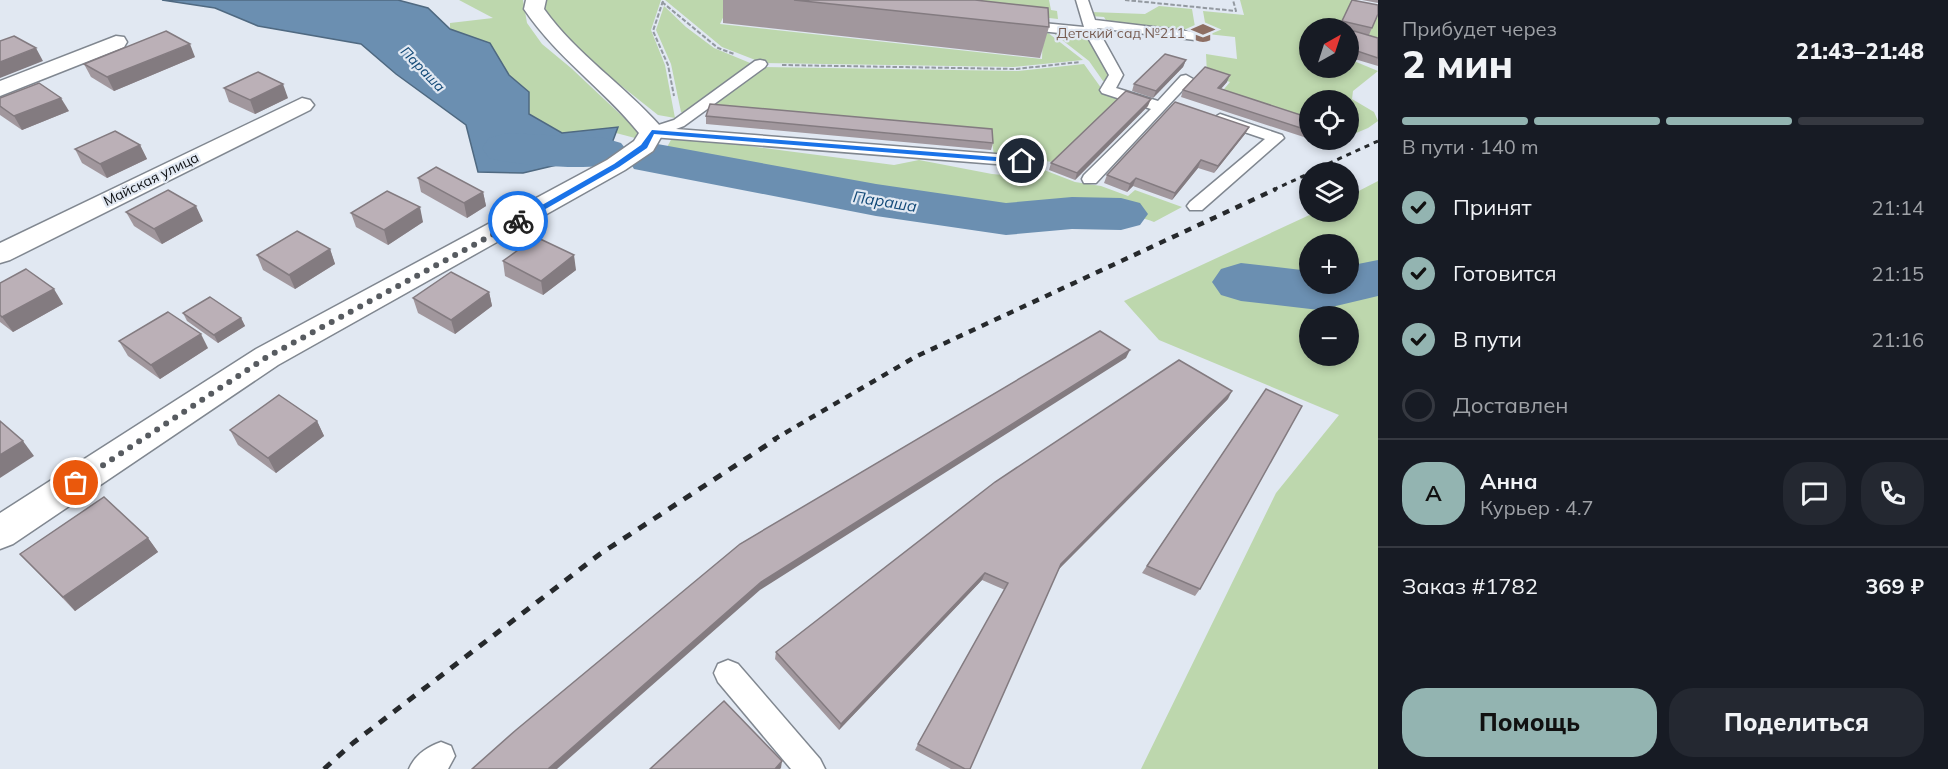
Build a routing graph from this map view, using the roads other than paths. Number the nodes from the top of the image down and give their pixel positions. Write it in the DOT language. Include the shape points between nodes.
graph roads {
  1 [pos="536,0"];
  2 [pos="1082,0"];
  3 [pos="1011,24"];
  4 [pos="1091,27"];
  5 [pos="1203,37"];
  6 [pos="116,42"];
  7 [pos="760,64"];
  8 [pos="1186,78"];
  9 [pos="0,88"];
  10 [pos="1163,104"];
  11 [pos="302,105"];
  12 [pos="1188,109"];
  13 [pos="1210,116"];
  14 [pos="652,132"];
  15 [pos="1022,161"];
  16 [pos="1090,179"];
  17 [pos="1196,206"];
  18 [pos="0,254"];
  19 [pos="0,534"];
  20 [pos="728,673"];
  21 [pos="810,769"];
  1 -- 14 [label="street" via="534,9 543,25 636,111"];
  2 -- 4 [label="lane"];
  3 -- 4 [label="lane"];
  4 -- 5 [label="lane"];
  4 -- 10 [label="lane" via="1116,75 1107,90"];
  6 -- 9 [label="street"];
  7 -- 14 [label="lane" via="679,123"];
  8 -- 10 [label="lane"];
  10 -- 12 [label="lane"];
  10 -- 16 [label="lane"];
  11 -- 18 [label="street, Майская улица"];
  13 -- 17 [label="lane" via="1276,138"];
  14 -- 15 [label="lane"];
  14 -- 19 [label="street" via="644,146 616,165 267,357"];
  20 -- 21 [label="lane"];
}
